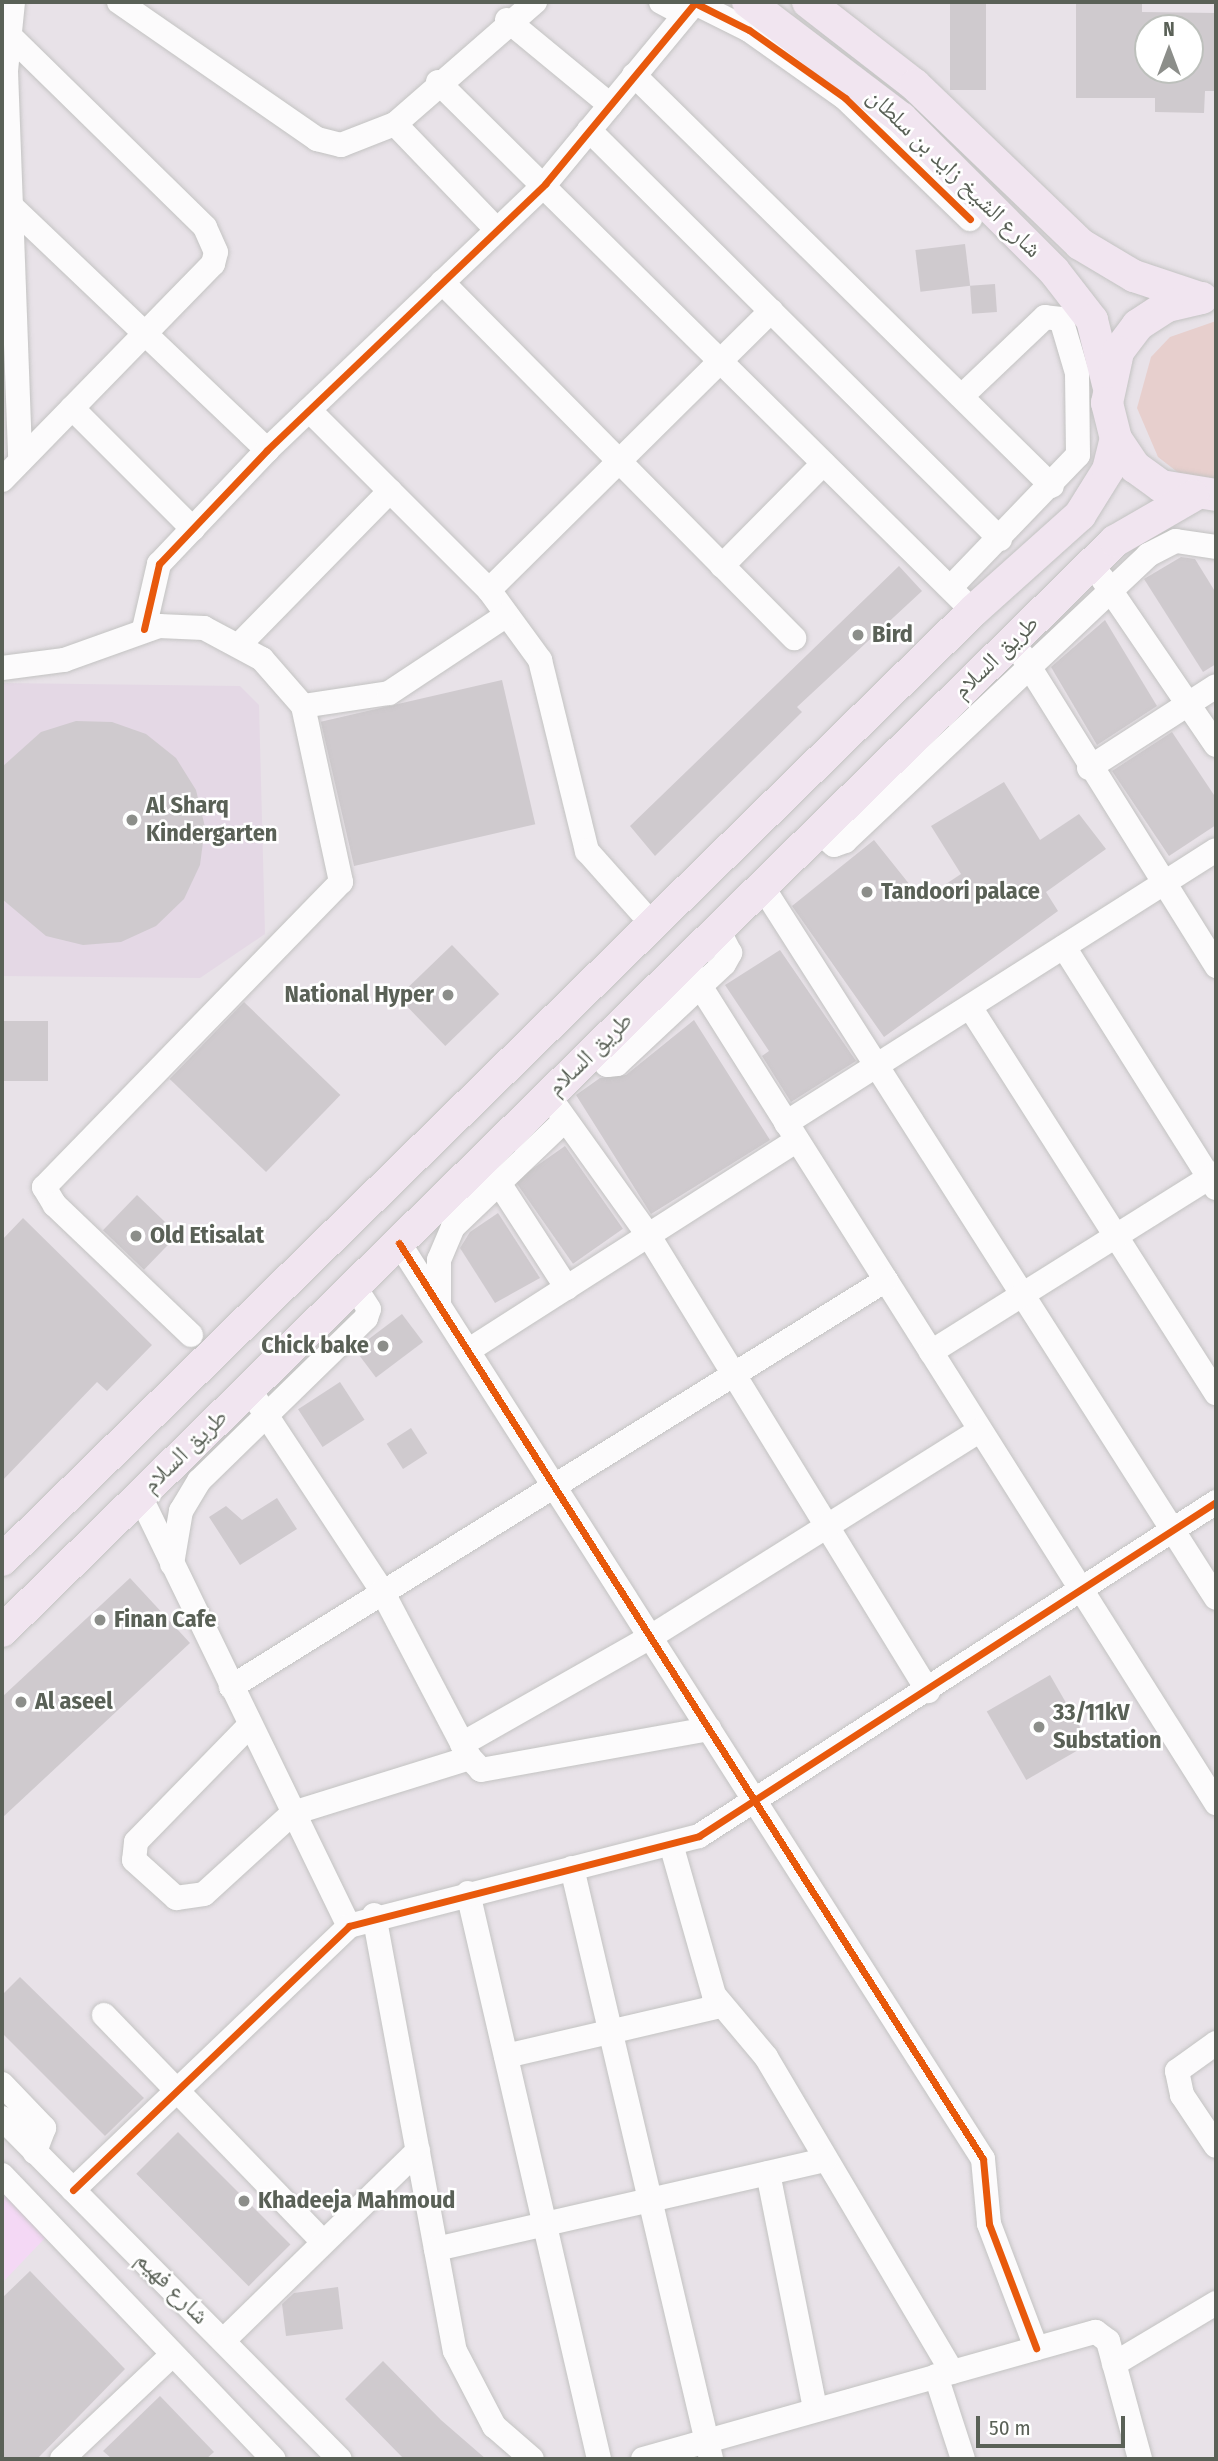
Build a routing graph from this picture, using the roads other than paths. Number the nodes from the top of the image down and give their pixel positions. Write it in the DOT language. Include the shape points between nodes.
graph roads {
  1 [pos="13,2"];
  2 [pos="119,2"];
  3 [pos="534,2"];
  4 [pos="660,2"];
  5 [pos="808,2"];
  6 [pos="684,14"];
  7 [pos="754,15"];
  8 [pos="507,20"];
  9 [pos="6,32"];
  10 [pos="874,51"];
  11 [pos="4,71"];
  12 [pos="634,75"];
  13 [pos="438,82"];
  14 [pos="853,91"];
  15 [pos="927,98"];
  16 [pos="610,105"];
  17 [pos="901,118"];
  18 [pos="395,124"];
  19 [pos="589,130"];
  20 [pos="951,182"];
  21 [pos="545,184"];
  22 [pos="11,206"];
  23 [pos="970,219"];
  24 [pos="497,230"];
  25 [pos="442,282"];
  26 [pos="1208,298"];
  27 [pos="771,311"];
  28 [pos="142,337"];
  29 [pos="720,357"];
  30 [pos="1108,384"];
  31 [pos="963,395"];
  32 [pos="72,408"];
  33 [pos="309,410"];
  34 [pos="1116,439"];
  35 [pos="267,450"];
  36 [pos="615,458"];
  37 [pos="20,461"];
  38 [pos="823,464"];
  39 [pos="2,480"];
  40 [pos="1052,486"];
  41 [pos="390,491"];
  42 [pos="1208,498"];
  43 [pos="193,529"];
  44 [pos="999,539"];
  45 [pos="1216,547"];
  46 [pos="1093,562"];
  47 [pos="722,566"];
  48 [pos="951,587"];
  49 [pos="489,590"];
  50 [pos="1110,591"];
  51 [pos="973,611"];
  52 [pos="507,615"];
  53 [pos="144,629"];
  54 [pos="794,638"];
  55 [pos="1014,640"];
  56 [pos="241,643"];
  57 [pos="1029,667"];
  58 [pos="2,668"];
  59 [pos="1216,686"];
  60 [pos="303,706"];
  61 [pos="1188,706"];
  62 [pos="1216,745"];
  63 [pos="1090,768"];
  64 [pos="818,831"];
  65 [pos="1216,850"];
  66 [pos="1164,883"];
  67 [pos="762,886"];
  68 [pos="652,924"];
  69 [pos="1064,947"];
  70 [pos="1216,966"];
  71 [pos="692,975"];
  72 [pos="970,1007"];
  73 [pos="876,1067"];
  74 [pos="557,1108"];
  75 [pos="792,1132"];
  76 [pos="1214,1180"];
  77 [pos="499,1183"];
  78 [pos="444,1216"];
  79 [pos="649,1236"];
  80 [pos="1116,1236"];
  81 [pos="399,1243"];
  82 [pos="886,1280"];
  83 [pos="354,1286"];
  84 [pos="567,1288"];
  85 [pos="1022,1295"];
  86 [pos="439,1304"];
  87 [pos="191,1335"];
  88 [pos="468,1350"];
  89 [pos="931,1352"];
  90 [pos="734,1371"];
  91 [pos="249,1389"];
  92 [pos="1216,1393"];
  93 [pos="265,1416"];
  94 [pos="980,1430"];
  95 [pos="556,1485"];
  96 [pos="140,1496"];
  97 [pos="1216,1502"];
  98 [pos="824,1530"];
  99 [pos="1173,1530"];
  100 [pos="2,1560"];
  101 [pos="172,1564"];
  102 [pos="1081,1590"];
  103 [pos="382,1591"];
  104 [pos="1216,1598"];
  105 [pos="2,1631"];
  106 [pos="652,1636"];
  107 [pos="231,1687"];
  108 [pos="928,1691"];
  109 [pos="250,1725"];
  110 [pos="709,1729"];
  111 [pos="466,1751"];
  112 [pos="1216,1803"];
  113 [pos="753,1806"];
  114 [pos="293,1813"];
  115 [pos="671,1844"];
  116 [pos="572,1868"];
  117 [pos="468,1893"];
  118 [pos="374,1916"];
  119 [pos="349,1926"];
  120 [pos="721,2006"];
  121 [pos="104,2015"];
  122 [pos="610,2030"];
  123 [pos="1216,2043"];
  124 [pos="506,2056"];
  125 [pos="2,2084"];
  126 [pos="173,2089"];
  127 [pos="2,2118"];
  128 [pos="1216,2146"];
  129 [pos="418,2151"];
  130 [pos="35,2152"];
  131 [pos="825,2160"];
  132 [pos="768,2173"];
  133 [pos="2,2175"];
  134 [pos="73,2190"];
  135 [pos="650,2200"];
  136 [pos="546,2224"];
  137 [pos="322,2241"];
  138 [pos="436,2249"];
  139 [pos="1216,2303"];
  140 [pos="224,2340"];
  141 [pos="1036,2348"];
  142 [pos="171,2356"];
  143 [pos="1114,2364"];
  144 [pos="944,2374"];
  145 [pos="815,2409"];
  146 [pos="708,2450"];
  147 [pos="62,2459"];
  148 [pos="274,2459"];
  149 [pos="340,2459"];
  150 [pos="532,2459"];
  151 [pos="599,2459"];
  152 [pos="643,2459"];
  153 [pos="963,2459"];
  154 [pos="1140,2459"];
  1 -- 9 [label="street"];
  2 -- 18 [label="street" via="317,139 341,145 363,141"];
  3 -- 8 [label="street"];
  4 -- 6 [label="street"];
  5 -- 10 [label="main road, شارع الشيخ زايد بن سلطان"];
  6 -- 7 [label="street" via="702,3"];
  6 -- 12 [label="street"];
  7 -- 14 [label="main road, شارع الشيخ زايد بن سلطان"];
  8 -- 13 [label="street"];
  8 -- 16 [label="street"];
  9 -- 11 [label="street"];
  9 -- 28 [label="street" via="213,239 213,264"];
  10 -- 14 [label="main road" via="874,66"];
  10 -- 15 [label="main road, شارع الشيخ زايد بن سلطان"];
  11 -- 22 [label="street"];
  12 -- 16 [label="street"];
  12 -- 31 [label="street"];
  13 -- 18 [label="street"];
  13 -- 21 [label="street"];
  14 -- 17 [label="main road, شارع الشيخ زايد بن سلطان"];
  14 -- 20 [label="street"];
  15 -- 17 [label="main road" via="907,100"];
  15 -- 26 [label="main road, شارع الشيخ زايد بن سلطان" via="1097,257"];
  16 -- 19 [label="street"];
  17 -- 20 [label="main road, شارع الشيخ زايد بن سلطان"];
  18 -- 24 [label="street"];
  19 -- 21 [label="street"];
  19 -- 27 [label="street"];
  20 -- 23 [label="street"];
  20 -- 30 [label="main road, شارع الشيخ زايد بن سلطان" via="1081,301 1098,338"];
  21 -- 24 [label="street"];
  21 -- 29 [label="street"];
  22 -- 28 [label="street"];
  22 -- 37 [label="street"];
  24 -- 25 [label="street"];
  25 -- 33 [label="street"];
  25 -- 36 [label="street"];
  26 -- 30 [label="main road" via="1167,306 1138,325 1118,352"];
  27 -- 29 [label="street"];
  27 -- 44 [label="street"];
  28 -- 32 [label="street"];
  28 -- 35 [label="street"];
  29 -- 36 [label="street"];
  29 -- 38 [label="street"];
  30 -- 34 [label="main road, شارع الشيخ زايد بن سلطان"];
  31 -- 40 [label="street"];
  31 -- 40 [label="street" via="1045,317 1061,319 1077,373 1081,445 1074,464"];
  32 -- 37 [label="street"];
  32 -- 43 [label="street"];
  33 -- 35 [label="street"];
  33 -- 41 [label="street"];
  34 -- 42 [label="main road" via="1144,473"];
  34 -- 51 [label="main road, طريق السلام" via="1102,482 1080,515"];
  35 -- 43 [label="street"];
  36 -- 47 [label="street"];
  36 -- 49 [label="street"];
  37 -- 39 [label="street"];
  38 -- 47 [label="street"];
  38 -- 48 [label="street"];
  40 -- 44 [label="street"];
  41 -- 49 [label="street"];
  41 -- 56 [label="street"];
  42 -- 46 [label="main road, طريق السلام" via="1131,528"];
  43 -- 53 [label="street" via="159,564"];
  44 -- 48 [label="street"];
  45 -- 50 [label="street" via="1192,540 1161,546"];
  46 -- 50 [label="street"];
  46 -- 55 [label="main road, طريق السلام"];
  47 -- 54 [label="street"];
  48 -- 51 [label="street"];
  49 -- 52 [label="street"];
  50 -- 57 [label="street"];
  50 -- 61 [label="street"];
  51 -- 68 [label="main road, طريق السلام"];
  52 -- 60 [label="street" via="389,693"];
  52 -- 68 [label="street" via="547,680 587,851"];
  53 -- 56 [label="street" via="204,628"];
  53 -- 58 [label="street" via="64,660"];
  55 -- 57 [label="street"];
  55 -- 64 [label="main road, طريق السلام"];
  56 -- 60 [label="street"];
  57 -- 63 [label="street"];
  57 -- 64 [label="street" via="845,841 834,845"];
  59 -- 61 [label="street"];
  60 -- 87 [label="street" via="341,882 44,1186 55,1205"];
  61 -- 62 [label="street"];
  61 -- 63 [label="street"];
  63 -- 66 [label="street"];
  64 -- 67 [label="main road, طريق السلام"];
  65 -- 66 [label="street"];
  66 -- 69 [label="street"];
  66 -- 70 [label="street"];
  67 -- 71 [label="main road, طريق السلام" via="718,929"];
  67 -- 73 [label="street"];
  68 -- 100 [label="main road, طريق السلام"];
  69 -- 72 [label="street"];
  69 -- 76 [label="street"];
  71 -- 74 [label="main road, طريق السلام" via="594,1051"];
  71 -- 75 [label="street"];
  72 -- 73 [label="street"];
  72 -- 80 [label="street"];
  73 -- 75 [label="street"];
  73 -- 85 [label="street"];
  74 -- 77 [label="street"];
  74 -- 78 [label="main road, طريق السلام"];
  74 -- 79 [label="street"];
  75 -- 79 [label="street"];
  75 -- 82 [label="street"];
  76 -- 80 [label="street"];
  77 -- 78 [label="street"];
  77 -- 84 [label="street"];
  78 -- 81 [label="main road, طريق السلام"];
  78 -- 86 [label="street"];
  79 -- 84 [label="street"];
  79 -- 90 [label="street"];
  80 -- 85 [label="street"];
  80 -- 92 [label="street"];
  81 -- 83 [label="main road, طريق السلام"];
  81 -- 86 [label="street"];
  82 -- 89 [label="street"];
  82 -- 90 [label="street"];
  83 -- 91 [label="main road, طريق السلام"];
  83 -- 93 [label="street" via="369,1309 366,1318"];
  84 -- 88 [label="street"];
  85 -- 89 [label="street"];
  85 -- 99 [label="street"];
  86 -- 88 [label="street"];
  88 -- 95 [label="street"];
  89 -- 94 [label="street"];
  90 -- 95 [label="street"];
  90 -- 98 [label="street"];
  91 -- 93 [label="street"];
  91 -- 96 [label="main road, طريق السلام"];
  93 -- 101 [label="street" via="189,1495"];
  93 -- 103 [label="street"];
  94 -- 98 [label="street"];
  94 -- 102 [label="street"];
  95 -- 103 [label="street"];
  95 -- 106 [label="street"];
  96 -- 101 [label="street"];
  96 -- 105 [label="main road, طريق السلام"];
  97 -- 99 [label="street"];
  98 -- 106 [label="street"];
  98 -- 108 [label="street"];
  99 -- 102 [label="street"];
  99 -- 104 [label="street"];
  101 -- 107 [label="street"];
  102 -- 108 [label="street"];
  102 -- 112 [label="street"];
  103 -- 107 [label="street"];
  103 -- 111 [label="street"];
  106 -- 110 [label="street"];
  106 -- 111 [label="street"];
  107 -- 109 [label="street"];
  108 -- 113 [label="street"];
  109 -- 114 [label="street"];
  109 -- 114 [label="street" via="136,1842 134,1860 176,1898 195,1898"];
  110 -- 111 [label="street" via="481,1769"];
  110 -- 113 [label="street"];
  111 -- 114 [label="street"];
  113 -- 115 [label="street"];
  113 -- 141 [label="street" via="828,1911 983,2159 989,2224"];
  114 -- 119 [label="street"];
  115 -- 116 [label="street"];
  115 -- 120 [label="street" via="708,1983"];
  116 -- 117 [label="street"];
  116 -- 122 [label="street"];
  117 -- 118 [label="street"];
  117 -- 124 [label="street"];
  118 -- 119 [label="street"];
  118 -- 129 [label="street"];
  119 -- 126 [label="street"];
  120 -- 122 [label="street"];
  120 -- 131 [label="street" via="766,2057"];
  121 -- 126 [label="street"];
  122 -- 124 [label="street"];
  122 -- 135 [label="street"];
  123 -- 128 [label="street" via="1177,2071 1182,2095"];
  124 -- 136 [label="street"];
  125 -- 130 [label="street" via="44,2128"];
  126 -- 134 [label="street"];
  126 -- 137 [label="street"];
  127 -- 130 [label="street, شارع فهيم"];
  129 -- 137 [label="street"];
  129 -- 138 [label="street"];
  130 -- 134 [label="street, شارع فهيم"];
  131 -- 132 [label="street"];
  131 -- 144 [label="street"];
  132 -- 135 [label="street"];
  132 -- 145 [label="street"];
  133 -- 142 [label="street, شارع فهيم"];
  134 -- 140 [label="street, شارع فهيم"];
  135 -- 136 [label="street"];
  135 -- 146 [label="street"];
  136 -- 138 [label="street"];
  136 -- 151 [label="street"];
  137 -- 140 [label="street"];
  138 -- 150 [label="street" via="460,2364 494,2426"];
  139 -- 143 [label="street"];
  140 -- 149 [label="street, شارع فهيم"];
  141 -- 143 [label="street" via="1096,2332 1108,2341"];
  141 -- 144 [label="street"];
  142 -- 147 [label="street"];
  142 -- 148 [label="street, شارع فهيم"];
  143 -- 154 [label="street"];
  144 -- 145 [label="street"];
  144 -- 153 [label="street"];
  145 -- 146 [label="street"];
  146 -- 152 [label="street"];
}
